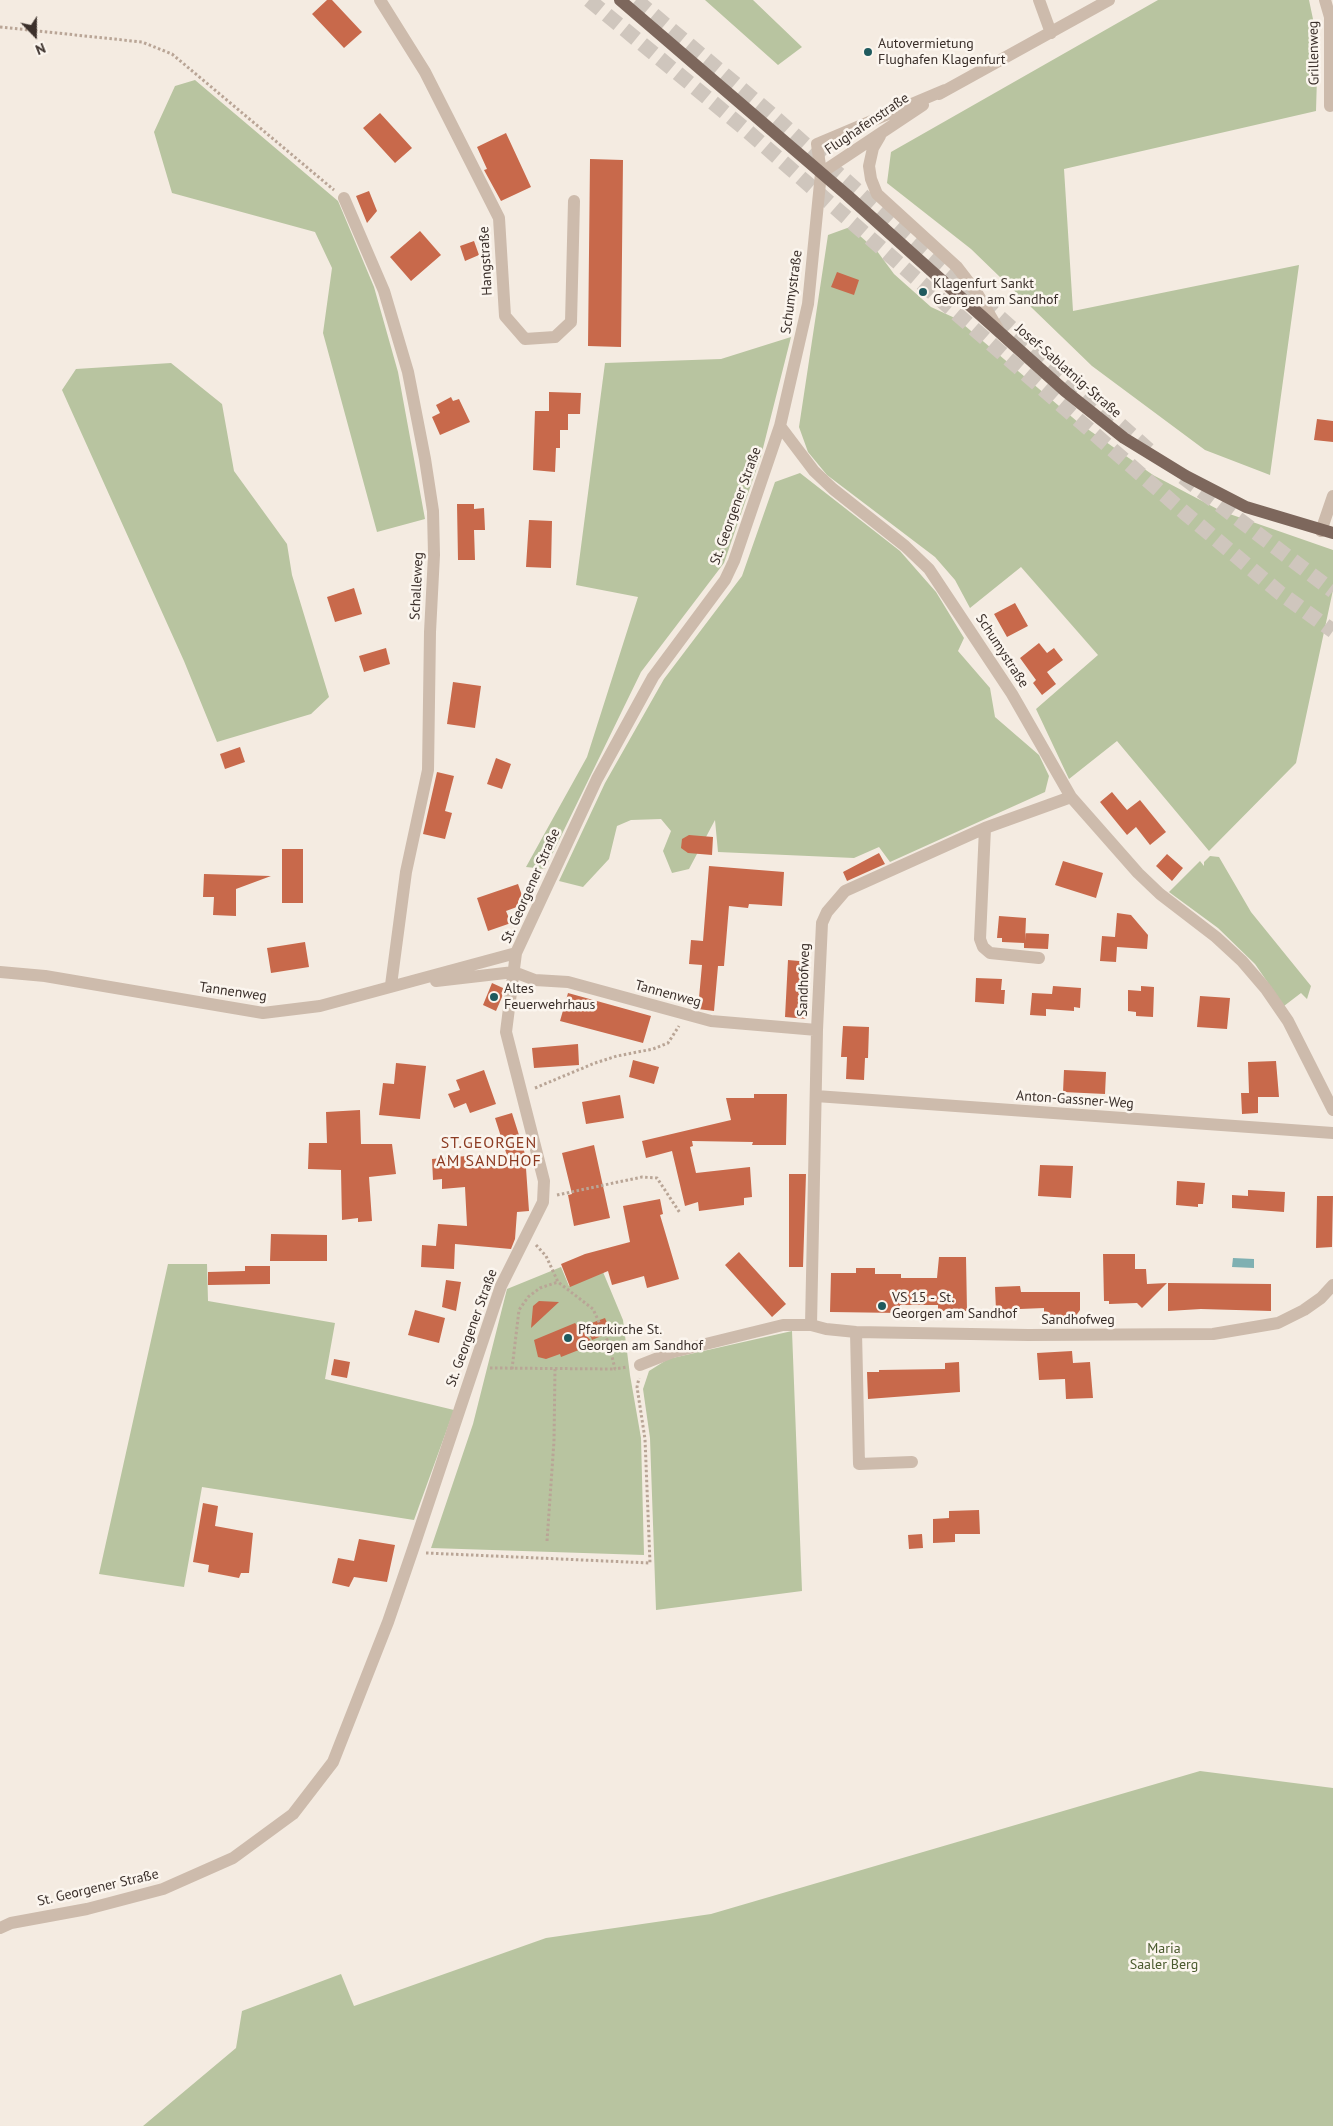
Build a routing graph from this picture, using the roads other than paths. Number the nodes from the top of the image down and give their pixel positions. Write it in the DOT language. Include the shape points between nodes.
graph roads {
  1 [pos="380,0"];
  2 [pos="620,0"];
  3 [pos="1039,0"];
  4 [pos="1109,0"];
  5 [pos="1325,0"];
  6 [pos="1050,33"];
  7 [pos="945,90"];
  8 [pos="1330,106"];
  9 [pos="883,131"];
  10 [pos="821,173"];
  11 [pos="344,198"];
  12 [pos="574,201"];
  13 [pos="1001,333"];
  14 [pos="780,426"];
  15 [pos="1333,496"];
  16 [pos="1327,532"];
  17 [pos="1072,797"];
  18 [pos="985,828"];
  19 [pos="516,953"];
  20 [pos="1039,958"];
  21 [pos="0,972"];
  22 [pos="514,972"];
  23 [pos="391,985"];
  24 [pos="817,1030"];
  25 [pos="816,1096"];
  26 [pos="1333,1110"];
  27 [pos="1333,1133"];
  28 [pos="1333,1285"];
  29 [pos="811,1325"];
  30 [pos="856,1332"];
  31 [pos="640,1365"];
  32 [pos="912,1462"];
  33 [pos="0,1928"];
  1 -- 12 [label="street, Hangstraße" via="425,72 499,218 505,316 525,339 555,337 571,322"];
  2 -- 10 [label="main road, Josef-Sablatnig-Straße"];
  3 -- 6 [label="street"];
  4 -- 6 [label="street, Flughafenstraße"];
  5 -- 8 [label="street, Grillenweg" via="1330,18"];
  6 -- 7 [label="street, Flughafenstraße"];
  7 -- 9 [label="street, Flughafenstraße"];
  7 -- 10 [label="street, Flughafenstraße" via="817,144"];
  9 -- 10 [label="street, Flughafenstraße"];
  9 -- 13 [label="street" via="872,148 869,166 877,194 957,267"];
  10 -- 13 [label="main road, Josef-Sablatnig-Straße"];
  10 -- 14 [label="street, Schumystraße" via="808,304"];
  11 -- 23 [label="street, Schalleweg" via="384,291 408,372 433,511 428,770 406,872"];
  13 -- 16 [label="main road, Josef-Sablatnig-Straße" via="1065,391 1124,438 1186,476 1246,507"];
  14 -- 17 [label="street, Schumystraße" via="832,489 905,546 928,569 1012,694"];
  14 -- 19 [label="street, St. Georgener Straße" via="725,580 654,677 597,779"];
  15 -- 16 [label="street"];
  17 -- 18 [label="street, Sandhofweg"];
  17 -- 26 [label="street, Schumystraße" via="1138,873 1216,937 1260,982 1288,1021"];
  18 -- 20 [label="street" via="980,939 983,947 990,953"];
  18 -- 24 [label="street, Sandhofweg" via="845,890 822,923"];
  19 -- 22 [label="street, St. Georgener Straße"];
  19 -- 23 [label="street, Tannenweg"];
  21 -- 23 [label="street, Tannenweg" via="46,976 263,1013 320,1006"];
  22 -- 23 [label="street"];
  22 -- 24 [label="street, Tannenweg" via="534,980 568,982 711,1021"];
  22 -- 33 [label="street, St. Georgener Straße" via="506,1032 544,1181 544,1197 501,1286 388,1622 333,1762 293,1814 233,1858 163,1889"];
  24 -- 25 [label="street, Sandhofweg"];
  25 -- 27 [label="street, Anton-Gassner-Weg"];
  25 -- 29 [label="street, Sandhofweg"];
  28 -- 30 [label="street, Sandhofweg" via="1304,1310 1278,1322 1213,1334"];
  29 -- 30 [label="street, Sandhofweg"];
  29 -- 31 [label="street, Sandhofweg" via="783,1325 673,1352"];
  30 -- 32 [label="street" via="860,1464"];
}
